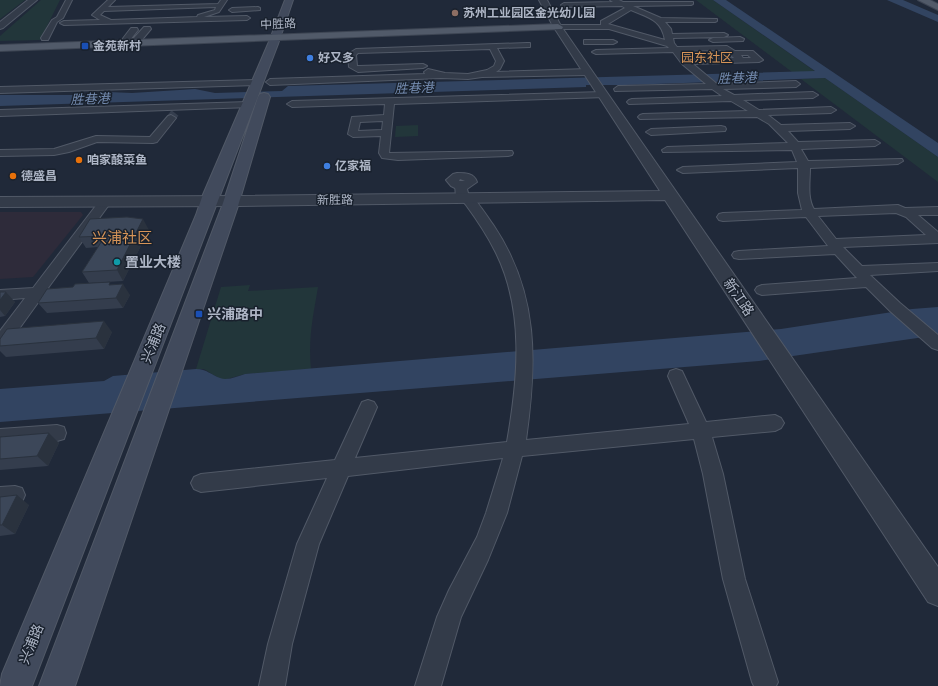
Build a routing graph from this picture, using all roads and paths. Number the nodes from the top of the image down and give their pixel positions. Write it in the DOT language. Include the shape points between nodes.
graph roads {
  1 [pos="33,0"];
  2 [pos="69,0"];
  3 [pos="130,0"];
  4 [pos="167,0"];
  5 [pos="175,0"];
  6 [pos="289,0"];
  7 [pos="543,0"];
  8 [pos="613,0"];
  9 [pos="922,0"];
  10 [pos="934,0"];
  11 [pos="113,1"];
  12 [pos="938,2"];
  13 [pos="691,3"];
  14 [pos="620,4"];
  15 [pos="564,5"];
  16 [pos="220,6"];
  17 [pos="938,7"];
  18 [pos="629,8"];
  19 [pos="258,9"];
  20 [pos="699,9"];
  21 [pos="158,10"];
  22 [pos="641,11"];
  23 [pos="610,12"];
  24 [pos="97,13"];
  25 [pos="618,14"];
  26 [pos="64,17"];
  27 [pos="186,20"];
  28 [pos="660,20"];
  29 [pos="715,20"];
  30 [pos="111,22"];
  31 [pos="605,25"];
  32 [pos="0,26"];
  33 [pos="557,26"];
  34 [pos="725,28"];
  35 [pos="150,29"];
  36 [pos="470,30"];
  37 [pos="618,30"];
  38 [pos="580,32"];
  39 [pos="130,35"];
  40 [pos="276,36"];
  41 [pos="288,37"];
  42 [pos="737,37"];
  43 [pos="45,38"];
  44 [pos="649,39"];
  45 [pos="670,41"];
  46 [pos="587,42"];
  47 [pos="527,45"];
  48 [pos="0,46"];
  49 [pos="492,46"];
  50 [pos="477,47"];
  51 [pos="421,49"];
  52 [pos="596,52"];
  53 [pos="733,53"];
  54 [pos="682,61"];
  55 [pos="741,61"];
  56 [pos="423,66"];
  57 [pos="275,69"];
  58 [pos="479,75"];
  59 [pos="438,76"];
  60 [pos="100,77"];
  61 [pos="82,78"];
  62 [pos="595,83"];
  63 [pos="711,84"];
  64 [pos="796,84"];
  65 [pos="90,87"];
  66 [pos="72,88"];
  67 [pos="618,88"];
  68 [pos="0,90"];
  69 [pos="259,92"];
  70 [pos="813,96"];
  71 [pos="732,98"];
  72 [pos="390,102"];
  73 [pos="632,102"];
  74 [pos="292,104"];
  75 [pos="831,110"];
  76 [pos="0,113"];
  77 [pos="175,113"];
  78 [pos="758,113"];
  79 [pos="710,115"];
  80 [pos="644,117"];
  81 [pos="388,118"];
  82 [pos="850,126"];
  83 [pos="780,128"];
  84 [pos="147,129"];
  85 [pos="721,129"];
  86 [pos="162,130"];
  87 [pos="651,132"];
  88 [pos="386,133"];
  89 [pos="875,142"];
  90 [pos="794,145"];
  91 [pos="735,147"];
  92 [pos="667,150"];
  93 [pos="4,153"];
  94 [pos="508,153"];
  95 [pos="459,154"];
  96 [pos="0,160"];
  97 [pos="898,161"];
  98 [pos="804,165"];
  99 [pos="683,170"];
  100 [pos="464,184"];
  101 [pos="670,195"];
  102 [pos="232,201"];
  103 [pos="0,202"];
  104 [pos="105,202"];
  105 [pos="209,202"];
  106 [pos="906,211"];
  107 [pos="938,211"];
  108 [pos="810,213"];
  109 [pos="723,217"];
  110 [pos="938,239"];
  111 [pos="836,247"];
  112 [pos="739,255"];
  113 [pos="938,267"];
  114 [pos="858,271"];
  115 [pos="870,282"];
  116 [pos="762,290"];
  117 [pos="61,291"];
  118 [pos="37,292"];
  119 [pos="0,295"];
  120 [pos="31,330"];
  121 [pos="3,336"];
  122 [pos="935,342"];
  123 [pos="676,376"];
  124 [pos="368,407"];
  125 [pos="775,423"];
  126 [pos="701,430"];
  127 [pos="57,433"];
  128 [pos="0,437"];
  129 [pos="514,449"];
  130 [pos="341,467"];
  131 [pos="201,482"];
  132 [pos="938,592"];
  133 [pos="765,682"];
  134 [pos="14,686"];
  135 [pos="57,686"];
  136 [pos="272,686"];
  137 [pos="428,686"];
  1 -- 32 [label="street"];
  2 -- 26 [label="street"];
  3 -- 4 [label="street"];
  4 -- 5 [label="street"];
  4 -- 21 [label="street"];
  6 -- 40 [label="main road, 兴浦路"];
  7 -- 33 [label="street, 新江路"];
  8 -- 14 [label="street"];
  9 -- 17 [label="main road"];
  10 -- 12 [label="main road"];
  11 -- 24 [label="street"];
  13 -- 14 [label="street"];
  14 -- 15 [label="street"];
  14 -- 18 [label="street"];
  16 -- 19 [label="street"];
  16 -- 21 [label="street"];
  16 -- 27 [label="street"];
  18 -- 22 [label="street"];
  18 -- 25 [label="street"];
  20 -- 22 [label="street"];
  21 -- 24 [label="street"];
  22 -- 28 [label="street"];
  23 -- 25 [label="street"];
  24 -- 26 [label="street"];
  24 -- 30 [label="street"];
  25 -- 31 [label="street"];
  26 -- 30 [label="street"];
  26 -- 43 [label="street" via="54,21"];
  27 -- 30 [label="street"];
  27 -- 35 [label="street"];
  27 -- 35 [label="street" via="246,21"];
  28 -- 29 [label="street"];
  28 -- 45 [label="street"];
  30 -- 39 [label="street"];
  31 -- 33 [label="street"];
  31 -- 37 [label="street"];
  33 -- 36 [label="main road, 中胜路"];
  33 -- 41 [label="main road, 中胜路"];
  33 -- 62 [label="street, 新江路"];
  34 -- 45 [label="street"];
  35 -- 39 [label="street"];
  36 -- 41 [label="main road, 中胜路"];
  36 -- 50 [label="street"];
  37 -- 38 [label="street"];
  37 -- 44 [label="street"];
  39 -- 40 [label="main road, 中胜路"];
  39 -- 48 [label="main road, 中胜路"];
  40 -- 41 [label="main road, 中胜路"];
  40 -- 69 [label="main road, 兴浦路"];
  42 -- 45 [label="street"];
  44 -- 45 [label="street"];
  44 -- 46 [label="street"];
  45 -- 52 [label="street"];
  45 -- 53 [label="street" via="727,48"];
  45 -- 54 [label="street"];
  47 -- 49 [label="street"];
  49 -- 50 [label="street"];
  49 -- 58 [label="street" via="500,64"];
  50 -- 51 [label="street"];
  51 -- 56 [label="street"];
  51 -- 56 [label="street" via="356,51 352,54 353,67 362,69"];
  53 -- 55 [label="street"];
  53 -- 55 [label="street" via="750,53 759,60"];
  54 -- 55 [label="street"];
  54 -- 63 [label="street"];
  56 -- 59 [label="street" via="427,72"];
  57 -- 69 [label="main road, 兴浦路"];
  58 -- 59 [label="street"];
  58 -- 62 [label="street"];
  59 -- 69 [label="street"];
  60 -- 65 [label="street"];
  61 -- 66 [label="street"];
  62 -- 72 [label="street"];
  62 -- 101 [label="street, 新江路"];
  63 -- 64 [label="street"];
  63 -- 67 [label="street"];
  63 -- 71 [label="street"];
  65 -- 66 [label="street"];
  65 -- 69 [label="street" via="206,84"];
  66 -- 68 [label="street"];
  69 -- 77 [label="street" via="218,106"];
  69 -- 102 [label="main road, 兴浦路"];
  69 -- 105 [label="main road, 兴浦路"];
  70 -- 71 [label="street"];
  71 -- 73 [label="street"];
  71 -- 78 [label="street"];
  72 -- 74 [label="street"];
  72 -- 81 [label="street"];
  75 -- 78 [label="street"];
  76 -- 77 [label="street"];
  77 -- 86 [label="street"];
  78 -- 79 [label="street"];
  78 -- 83 [label="street"];
  79 -- 80 [label="street"];
  79 -- 85 [label="street"];
  81 -- 88 [label="street"];
  81 -- 88 [label="street" via="355,120 353,134"];
  82 -- 83 [label="street"];
  83 -- 90 [label="street"];
  84 -- 86 [label="street"];
  85 -- 87 [label="street"];
  85 -- 91 [label="street"];
  86 -- 93 [label="street" via="153,140 96,139 54,152"];
  88 -- 95 [label="street" via="386,156"];
  89 -- 90 [label="street"];
  90 -- 91 [label="street"];
  90 -- 98 [label="street"];
  91 -- 92 [label="street"];
  93 -- 96 [label="street"];
  94 -- 95 [label="street"];
  95 -- 100 [label="street"];
  97 -- 98 [label="street"];
  98 -- 99 [label="street"];
  98 -- 108 [label="street" via="804,193"];
  100 -- 101 [label="street, 新胜路"];
  100 -- 102 [label="street, 新胜路"];
  100 -- 129 [label="street" via="494,234 511,270 519,297 526,348 519,425"];
  101 -- 132 [label="street, 新江路"];
  102 -- 105 [label="street, 新胜路"];
  102 -- 135 [label="main road, 兴浦路"];
  103 -- 104 [label="street, 新胜路"];
  104 -- 105 [label="street, 新胜路"];
  104 -- 118 [label="street"];
  105 -- 134 [label="main road, 兴浦路"];
  106 -- 107 [label="street"];
  106 -- 108 [label="street" via="898,209"];
  106 -- 110 [label="street"];
  108 -- 109 [label="street"];
  108 -- 111 [label="street"];
  110 -- 111 [label="street"];
  111 -- 112 [label="street"];
  111 -- 114 [label="street"];
  113 -- 114 [label="street"];
  114 -- 115 [label="street"];
  115 -- 116 [label="street"];
  115 -- 122 [label="street"];
  117 -- 118 [label="street"];
  118 -- 119 [label="street"];
  118 -- 121 [label="street"];
  120 -- 121 [label="street"];
  123 -- 126 [label="street"];
  124 -- 130 [label="street"];
  125 -- 126 [label="street"];
  126 -- 129 [label="street"];
  126 -- 133 [label="street" via="713,474 734,579"];
  127 -- 128 [label="street"];
  129 -- 130 [label="street"];
  129 -- 137 [label="street" via="508,481 485,543 449,617"];
  130 -- 131 [label="street"];
  130 -- 136 [label="street" via="308,544 280,644"];
}
